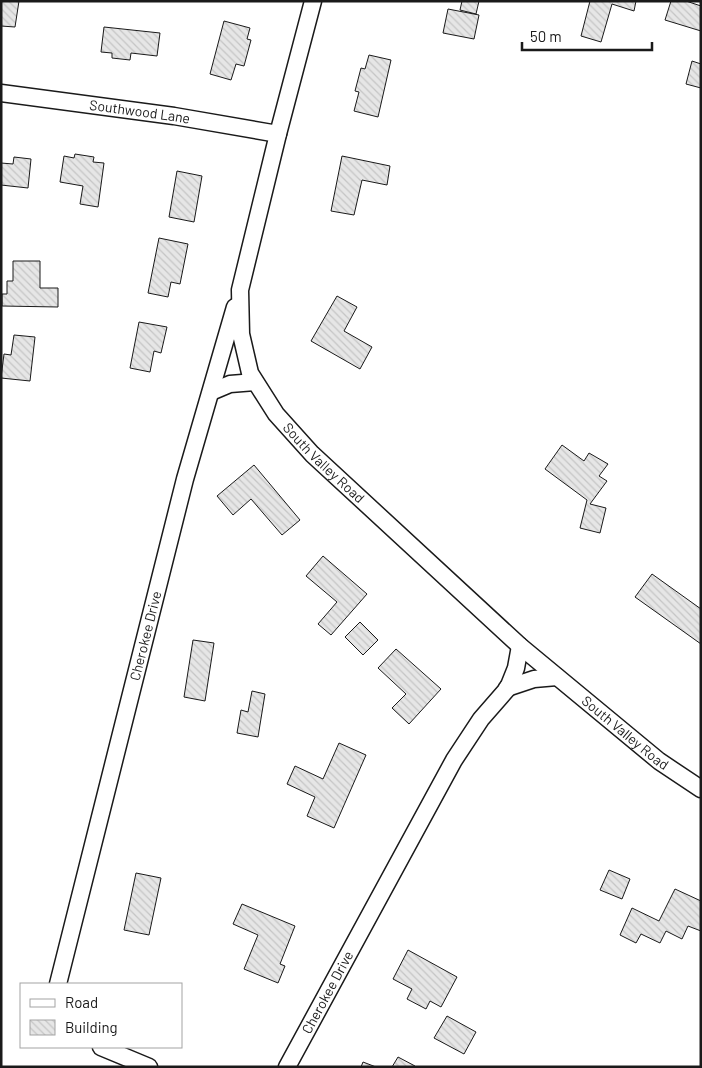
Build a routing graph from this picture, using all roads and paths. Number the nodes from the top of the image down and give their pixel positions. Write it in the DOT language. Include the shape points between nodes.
graph roads {
  1 [pos="313,1"];
  2 [pos="1,93"];
  3 [pos="278,134"];
  4 [pos="240,290"];
  5 [pos="255,382"];
  6 [pos="211,392"];
  7 [pos="520,646"];
  8 [pos="558,677"];
  9 [pos="507,688"];
  10 [pos="701,789"];
  11 [pos="58,983"];
  12 [pos="103,1048"];
  13 [pos="149,1067"];
  14 [pos="287,1067"];
  1 -- 3 [label="street, South Valley Road"];
  2 -- 3 [label="street, Southwood Lane" via="174,116"];
  3 -- 4 [label="street, South Valley Road"];
  4 -- 5 [label="street, South Valley Road" via="241,334"];
  4 -- 6 [label="street, Cherokee Drive"];
  5 -- 6 [label="street" via="230,384"];
  5 -- 7 [label="street, South Valley Road" via="276,414 312,454"];
  6 -- 11 [label="street, Cherokee Drive" via="185,479"];
  7 -- 8 [label="street, South Valley Road"];
  7 -- 9 [label="street, Cherokee Drive" via="516,668"];
  8 -- 9 [label="street" via="534,679"];
  8 -- 10 [label="street, South Valley Road" via="659,760"];
  9 -- 14 [label="street, Cherokee Drive" via="481,719 454,760"];
  12 -- 13 [label="street"];
}
